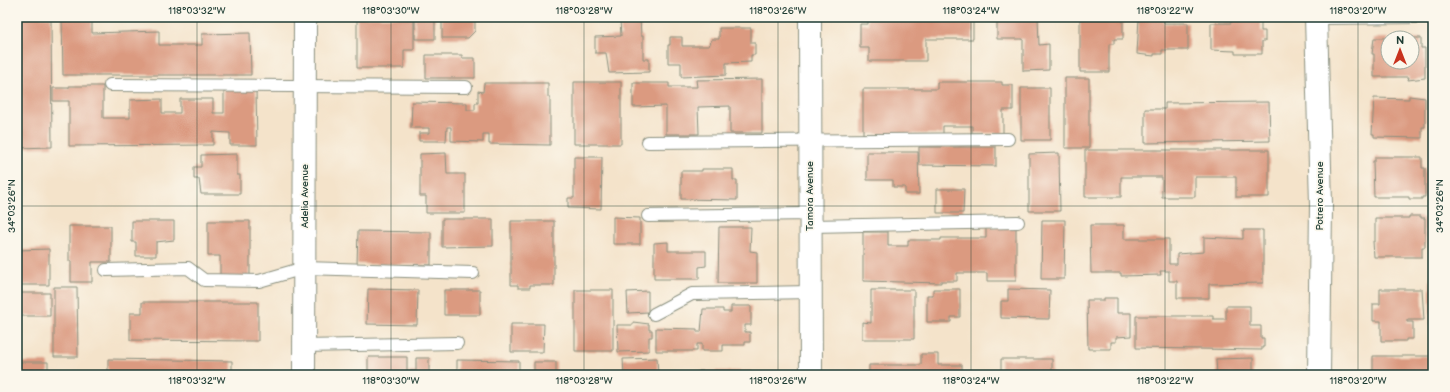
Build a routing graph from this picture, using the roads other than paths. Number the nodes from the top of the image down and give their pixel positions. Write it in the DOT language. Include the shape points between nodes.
graph roads {
  1 [pos="306,17"];
  2 [pos="810,17"];
  3 [pos="1316,17"];
  4 [pos="1417,17"];
  5 [pos="110,85"];
  6 [pos="305,85"];
  7 [pos="466,87"];
  8 [pos="1008,139"];
  9 [pos="648,142"];
  10 [pos="810,142"];
  11 [pos="648,216"];
  12 [pos="810,220"];
  13 [pos="1018,222"];
  14 [pos="304,268"];
  15 [pos="106,270"];
  16 [pos="473,273"];
  17 [pos="810,292"];
  18 [pos="654,314"];
  19 [pos="457,343"];
  20 [pos="304,346"];
  21 [pos="304,375"];
  22 [pos="811,375"];
  23 [pos="1319,375"];
  1 -- 6 [label="street, Adelia Avenue"];
  2 -- 10 [label="street, Tamora Avenue"];
  3 -- 4 [label="lane"];
  3 -- 23 [label="street, Potrero Avenue" via="1321,205"];
  5 -- 6 [label="lane"];
  6 -- 7 [label="lane"];
  6 -- 14 [label="street, Adelia Avenue"];
  8 -- 10 [label="lane"];
  9 -- 10 [label="lane"];
  10 -- 12 [label="street, Tamora Avenue"];
  11 -- 12 [label="lane"];
  12 -- 13 [label="lane"];
  12 -- 17 [label="street, Tamora Avenue"];
  14 -- 15 [label="lane" via="260,281 204,280 188,268"];
  14 -- 16 [label="lane"];
  14 -- 20 [label="street, Adelia Avenue"];
  17 -- 18 [label="lane" via="692,294"];
  17 -- 22 [label="street, Tamora Avenue"];
  19 -- 20 [label="lane"];
  20 -- 21 [label="street, Adelia Avenue"];
}
